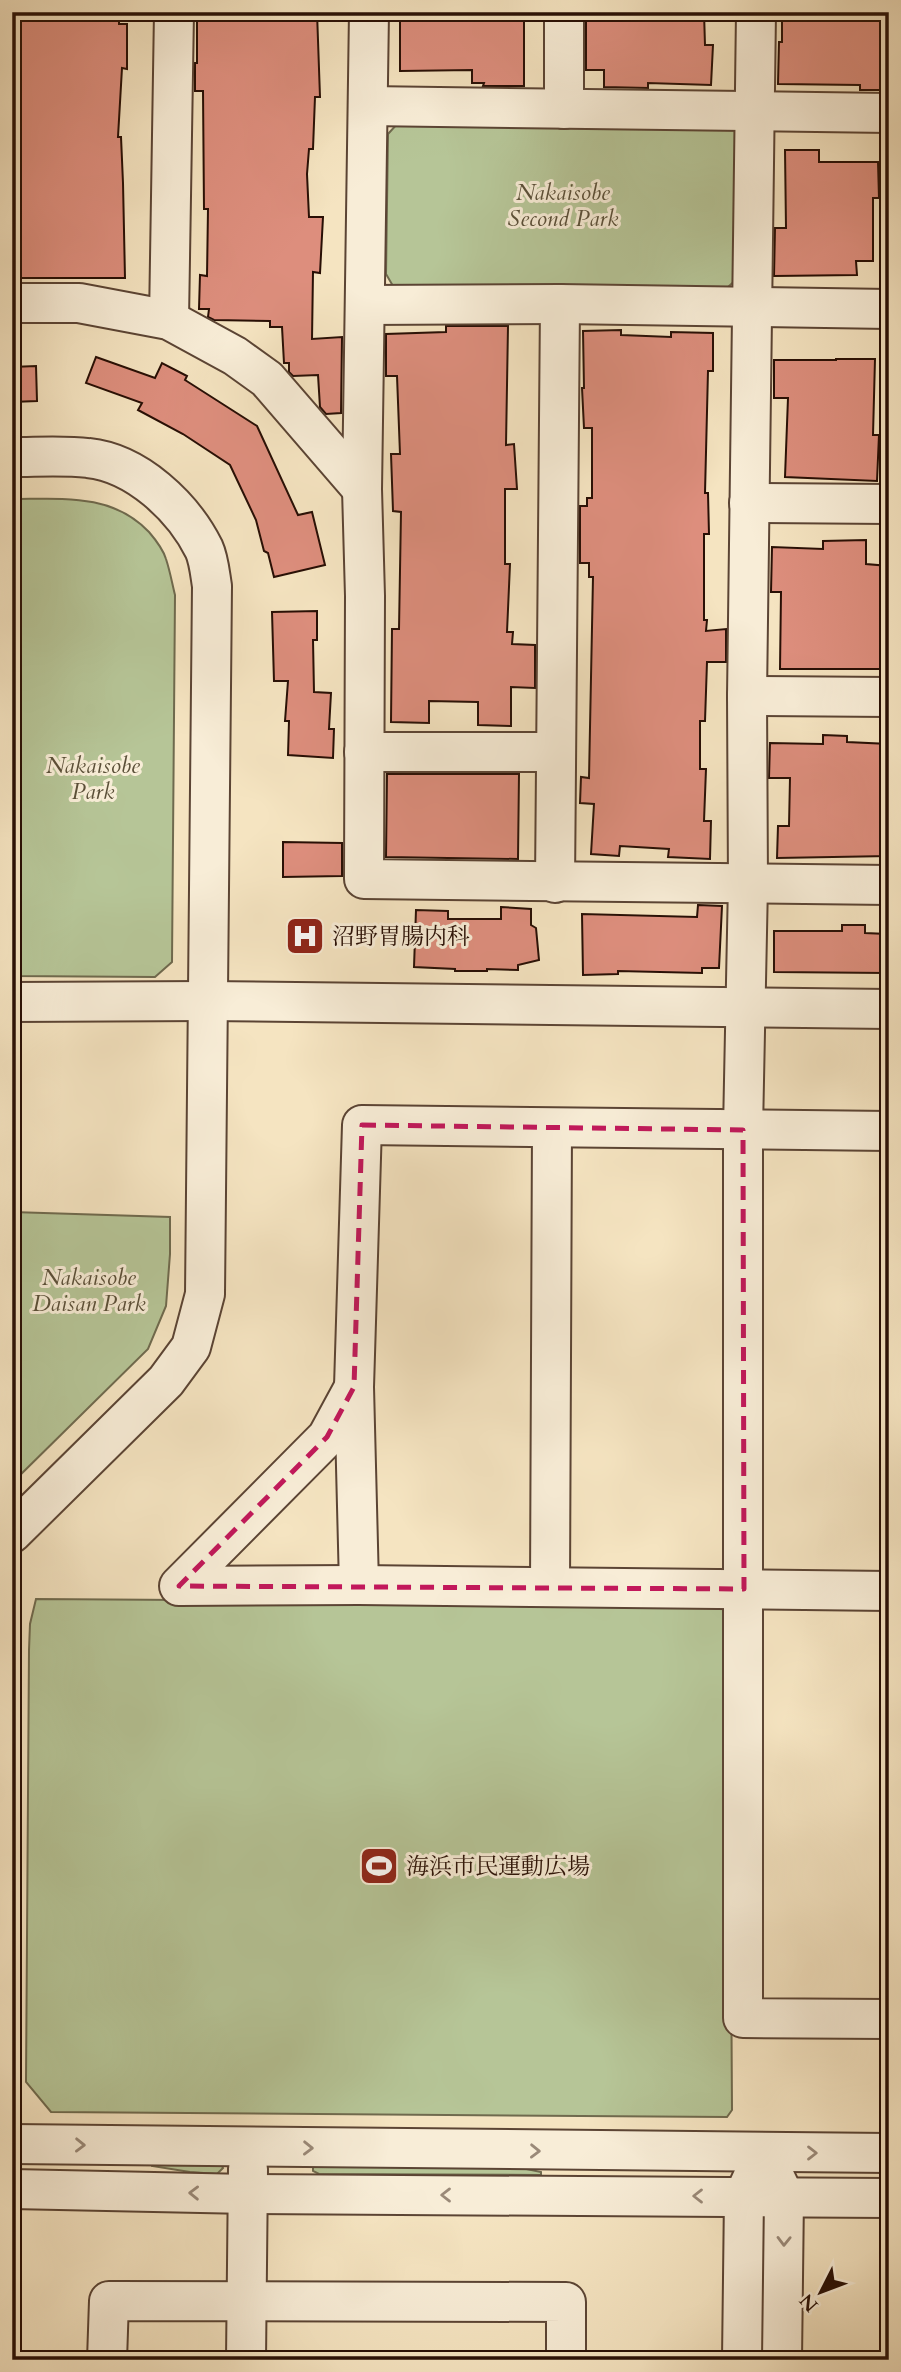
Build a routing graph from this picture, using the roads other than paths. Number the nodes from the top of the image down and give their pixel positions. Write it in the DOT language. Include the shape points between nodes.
graph roads {
  1 [pos="174,12"];
  2 [pos="369,12"];
  3 [pos="564,12"];
  4 [pos="756,12"];
  5 [pos="368,106"];
  6 [pos="564,109"];
  7 [pos="755,112"];
  8 [pos="889,113"];
  9 [pos="12,303"];
  10 [pos="560,304"];
  11 [pos="366,305"];
  12 [pos="752,307"];
  13 [pos="889,309"];
  14 [pos="169,320"];
  15 [pos="12,457"];
  16 [pos="362,489"];
  17 [pos="749,503"];
  18 [pos="889,504"];
  19 [pos="747,696"];
  20 [pos="889,697"];
  21 [pos="364,752"];
  22 [pos="556,752"];
  23 [pos="555,883"];
  24 [pos="748,883"];
  25 [pos="889,884"];
  26 [pos="207,1001"];
  27 [pos="12,1002"];
  28 [pos="746,1009"];
  29 [pos="889,1009"];
  30 [pos="552,1128"];
  31 [pos="743,1130"];
  32 [pos="889,1131"];
  33 [pos="354,1387"];
  34 [pos="12,1533"];
  35 [pos="359,1586"];
  36 [pos="550,1587"];
  37 [pos="744,1589"];
  38 [pos="889,1591"];
  39 [pos="889,2019"];
  40 [pos="12,2144"];
  41 [pos="248,2148"];
  42 [pos="763,2153"];
  43 [pos="889,2153"];
  44 [pos="12,2189"];
  45 [pos="248,2194"];
  46 [pos="744,2196"];
  47 [pos="784,2196"];
  48 [pos="889,2198"];
  49 [pos="247,2301"];
  50 [pos="107,2360"];
  51 [pos="246,2360"];
  52 [pos="566,2360"];
  53 [pos="742,2360"];
  54 [pos="782,2360"];
  1 -- 14 [label="street"];
  2 -- 5 [label="street"];
  3 -- 6 [label="street"];
  4 -- 7 [label="street"];
  5 -- 6 [label="street"];
  5 -- 11 [label="street"];
  6 -- 7 [label="street"];
  7 -- 8 [label="street"];
  7 -- 12 [label="street"];
  9 -- 14 [label="street" via="79,303"];
  10 -- 11 [label="street"];
  10 -- 12 [label="street"];
  10 -- 22 [label="street"];
  11 -- 16 [label="street"];
  12 -- 13 [label="street"];
  12 -- 17 [label="street"];
  14 -- 16 [label="street" via="267,379"];
  15 -- 26 [label="street" via="90,458 131,471 183,516 205,551 212,586"];
  16 -- 21 [label="street"];
  17 -- 18 [label="street"];
  17 -- 19 [label="street"];
  19 -- 20 [label="street"];
  19 -- 24 [label="street"];
  21 -- 22 [label="street"];
  21 -- 23 [label="street" via="364,879"];
  22 -- 23 [label="street"];
  23 -- 24 [label="street"];
  24 -- 25 [label="street"];
  24 -- 28 [label="street"];
  26 -- 27 [label="street"];
  26 -- 28 [label="street"];
  26 -- 34 [label="street" via="205,1294 191,1347 166,1381"];
  28 -- 29 [label="street"];
  28 -- 31 [label="street"];
  30 -- 31 [label="street"];
  30 -- 33 [label="street" via="362,1125"];
  30 -- 36 [label="street"];
  31 -- 32 [label="street"];
  31 -- 37 [label="street"];
  33 -- 35 [label="street"];
  33 -- 35 [label="street" via="327,1437 179,1586"];
  35 -- 36 [label="street"];
  36 -- 37 [label="street"];
  37 -- 38 [label="street"];
  37 -- 39 [label="street" via="743,2018"];
  40 -- 41 [label="street, one-way"];
  41 -- 42 [label="street, one-way"];
  41 -- 45 [label="street"];
  42 -- 43 [label="street, one-way"];
  42 -- 46 [label="street"];
  42 -- 47 [label="street"];
  45 -- 44 [label="street, one-way"];
  46 -- 45 [label="street, one-way"];
  45 -- 49 [label="street"];
  46 -- 47 [label="street"];
  46 -- 53 [label="street"];
  47 -- 48 [label="street"];
  47 -- 54 [label="street, one-way"];
  49 -- 50 [label="street" via="109,2301"];
  49 -- 51 [label="street"];
  49 -- 52 [label="street" via="566,2302"];
}
